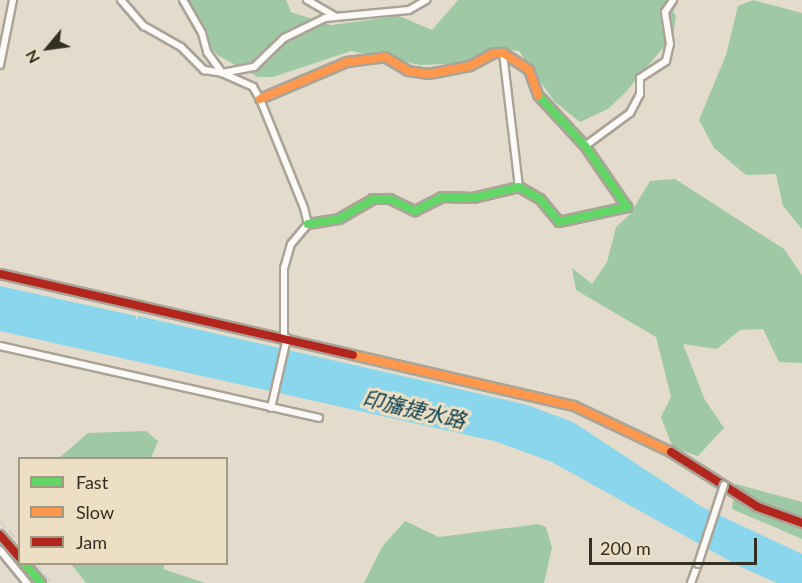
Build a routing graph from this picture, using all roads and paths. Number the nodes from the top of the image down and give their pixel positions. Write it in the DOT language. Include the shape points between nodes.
graph roads {
  1 [pos="13,0"];
  2 [pos="121,0"];
  3 [pos="183,0"];
  4 [pos="307,0"];
  5 [pos="426,0"];
  6 [pos="674,0"];
  7 [pos="335,16"];
  8 [pos="503,53"];
  9 [pos="0,65"];
  10 [pos="222,73"];
  11 [pos="260,99"];
  12 [pos="585,146"];
  13 [pos="519,188"];
  14 [pos="309,224"];
  15 [pos="0,274"];
  16 [pos="286,340"];
  17 [pos="0,346"];
  18 [pos="271,408"];
  19 [pos="319,418"];
  20 [pos="724,485"];
  21 [pos="802,523"];
  22 [pos="0,535"];
  23 [pos="0,550"];
  24 [pos="18,556"];
  25 [pos="3,557"];
  26 [pos="26,565"];
  27 [pos="27,583"];
  28 [pos="41,583"];
  29 [pos="691,583"];
  1 -- 9 [label="street"];
  2 -- 10 [label="street" via="144,26 181,47 204,70"];
  3 -- 10 [label="street" via="202,33 207,52"];
  4 -- 7 [label="street"];
  5 -- 7 [label="street" via="409,10"];
  6 -- 12 [label="street" via="665,12 670,44 666,61 640,78 640,94 630,113"];
  7 -- 10 [label="street" via="284,38 254,67"];
  8 -- 11 [label="main road" via="494,53 470,66 429,74 408,71 385,57 347,62"];
  8 -- 12 [label="main road" via="529,70 533,89 544,105"];
  8 -- 13 [label="street"];
  10 -- 11 [label="street" via="253,87"];
  11 -- 14 [label="street"];
  12 -- 13 [label="main road" via="627,207 559,222 540,199"];
  13 -- 14 [label="main road" via="473,198 442,197 415,211 390,199 373,199 339,219"];
  14 -- 16 [label="street" via="291,244 284,268"];
  15 -- 16 [label="main road"];
  16 -- 18 [label="street"];
  16 -- 21 [label="main road" via="574,406 655,442 758,507"];
  17 -- 18 [label="street"];
  18 -- 19 [label="street"];
  20 -- 29 [label="street, bridge"];
  22 -- 24 [label="main road"];
  23 -- 25 [label="street"];
  25 -- 27 [label="street"];
  26 -- 28 [label="main road"];
}
